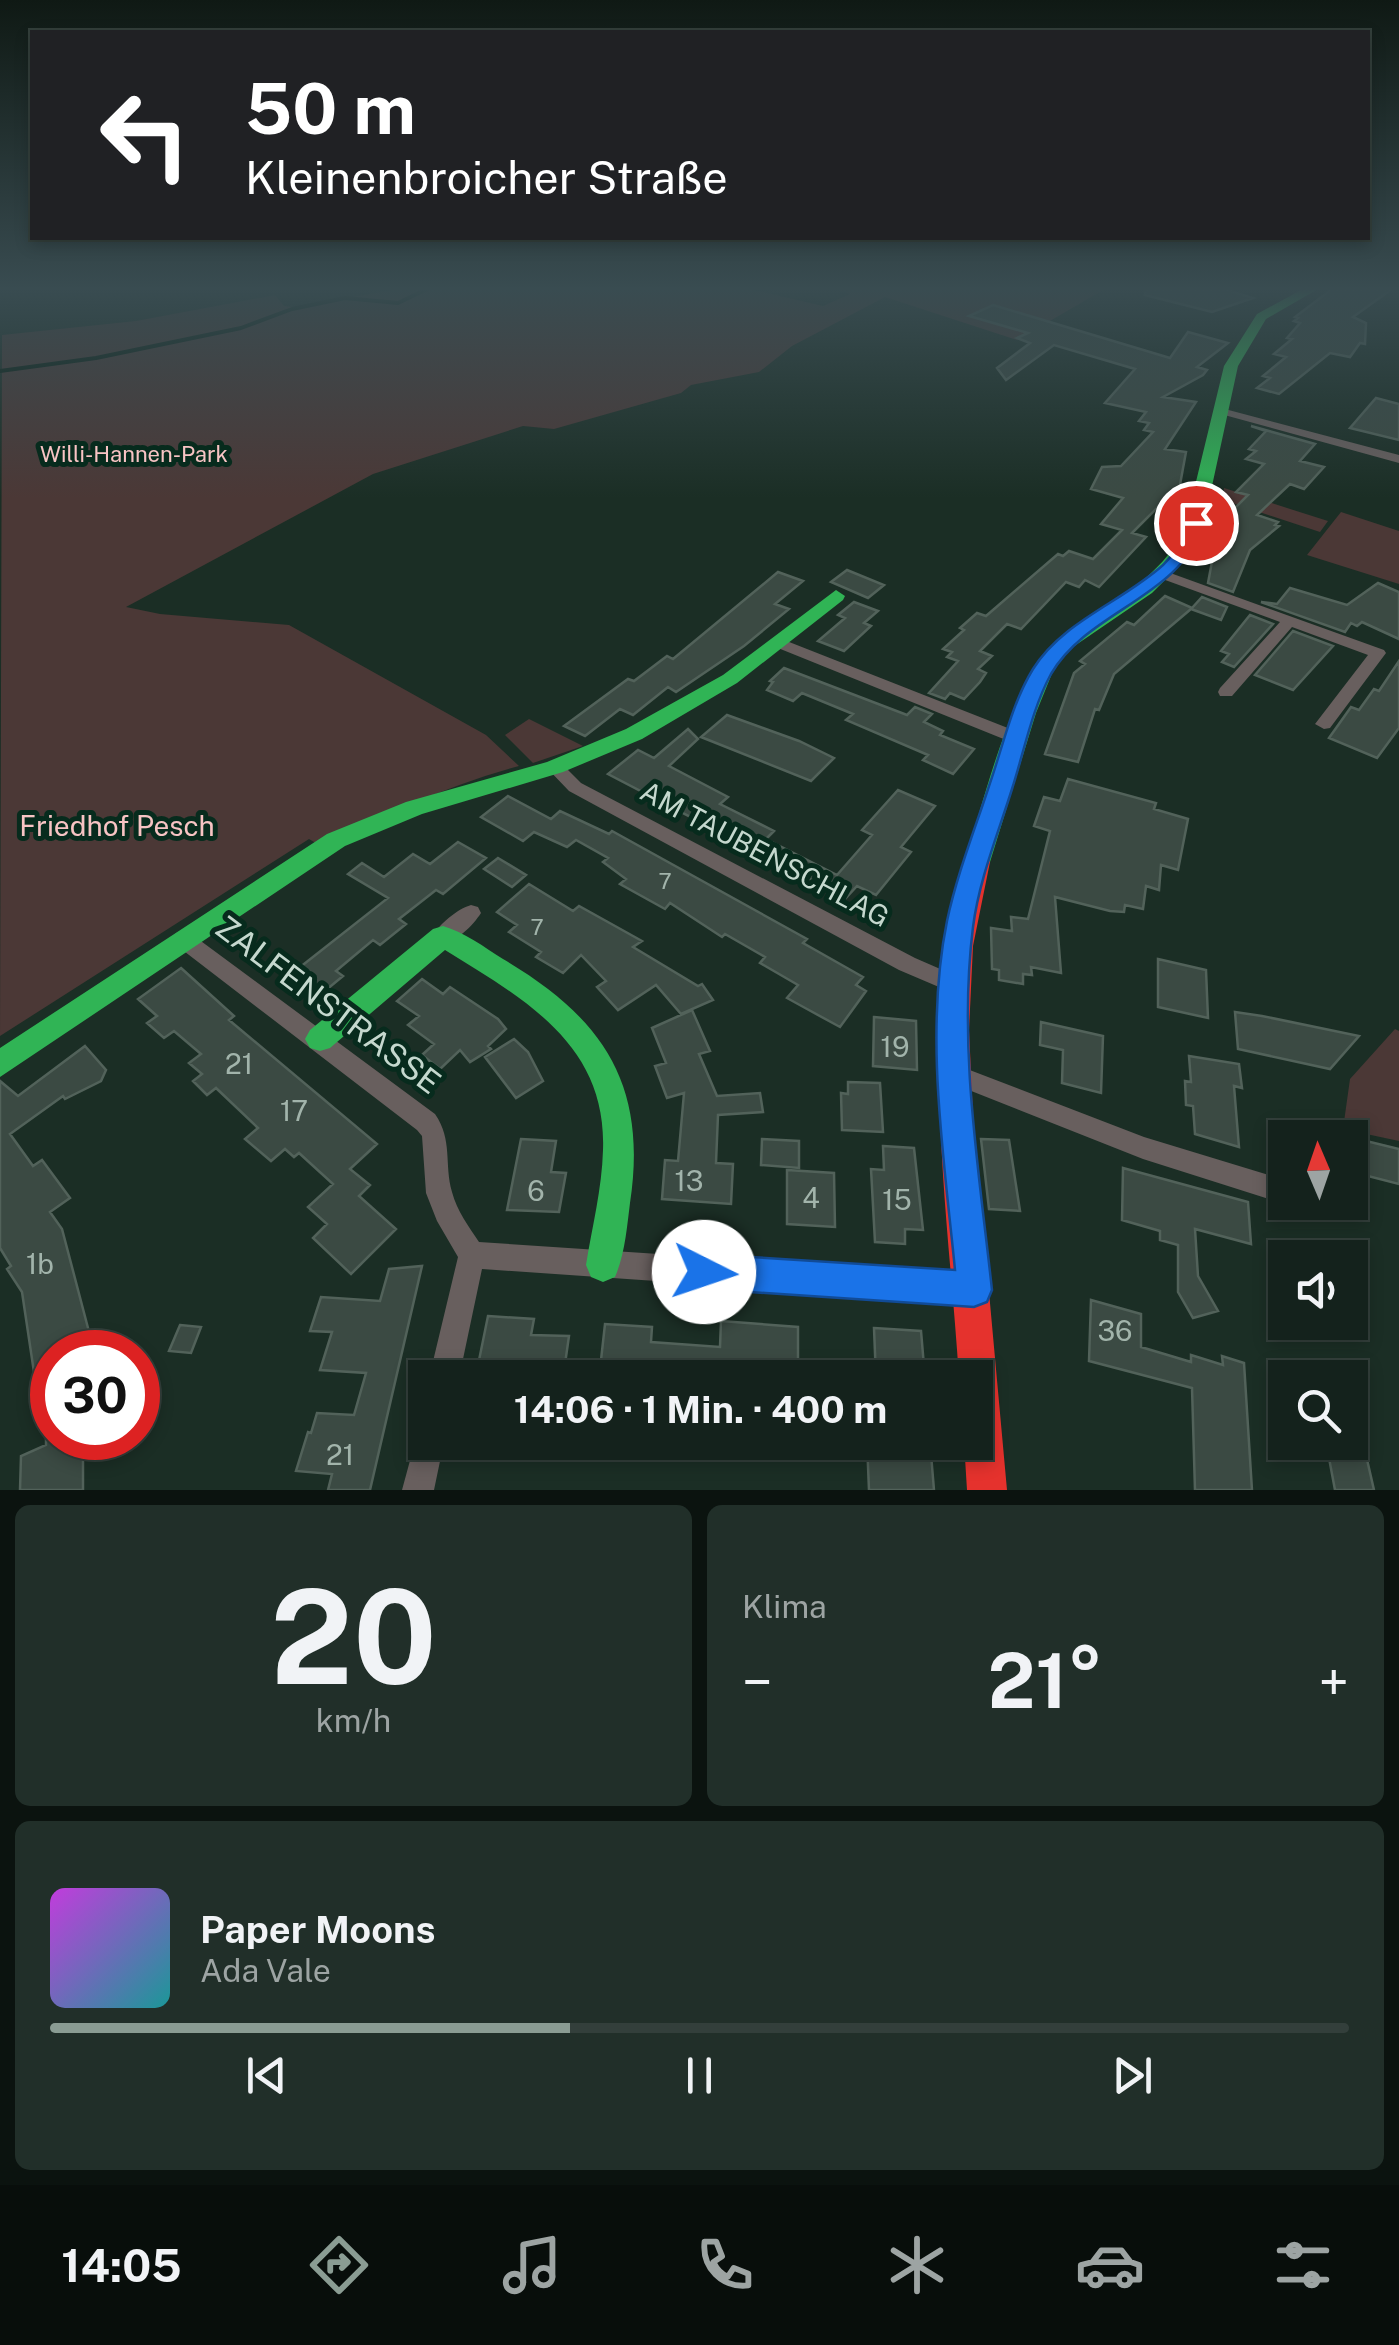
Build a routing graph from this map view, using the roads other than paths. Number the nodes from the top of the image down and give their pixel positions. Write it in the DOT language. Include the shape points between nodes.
graph roads {
  1 [pos="1236,359"];
  2 [pos="1221,411"];
  3 [pos="1399,459"];
  4 [pos="1162,574"];
  5 [pos="836,596"];
  6 [pos="1289,620"];
  7 [pos="779,643"];
  8 [pos="1226,692"];
  9 [pos="1324,724"];
  10 [pos="1017,738"];
  11 [pos="555,767"];
  12 [pos="471,913"];
  13 [pos="443,936"];
  14 [pos="183,939"];
  15 [pos="953,984"];
  16 [pos="320,1039"];
  17 [pos="0,1064"];
  18 [pos="954,1074"];
  19 [pos="1268,1187"];
  20 [pos="472,1255"];
  21 [pos="602,1265"];
  22 [pos="974,1290"];
  23 [pos="448,1360"];
  24 [pos="425,1460"];
  25 [pos="418,1490"];
  26 [pos="987,1490"];
  1 -- 2 [label="street"];
  2 -- 3 [label="street"];
  2 -- 4 [label="street" via="1191,540"];
  4 -- 6 [label="street"];
  4 -- 10 [label="street" via="1058,649 1034,689"];
  5 -- 7 [label="street"];
  6 -- 8 [label="street"];
  6 -- 9 [label="street" via="1378,653"];
  7 -- 10 [label="street"];
  7 -- 11 [label="street" via="673,714"];
  10 -- 15 [label="street" via="964,900"];
  11 -- 14 [label="street" via="361,828"];
  11 -- 15 [label="street, AM TAUBENSCHLAG" via="575,787"];
  12 -- 13 [label="street"];
  13 -- 16 [label="street"];
  13 -- 21 [label="street" via="570,1019 603,1060 615,1090 620,1139"];
  14 -- 16 [label="street, ZALFENSTRASSE"];
  14 -- 17 [label="street, ZALFENSTRASSE"];
  15 -- 18 [label="street"];
  16 -- 20 [label="street, ZALFENSTRASSE" via="432,1128 444,1207"];
  18 -- 19 [label="street" via="1104,1134"];
  18 -- 22 [label="street"];
  20 -- 21 [label="street"];
  20 -- 23 [label="street"];
  21 -- 22 [label="street"];
  22 -- 26 [label="street"];
  24 -- 25 [label="street"];
}
